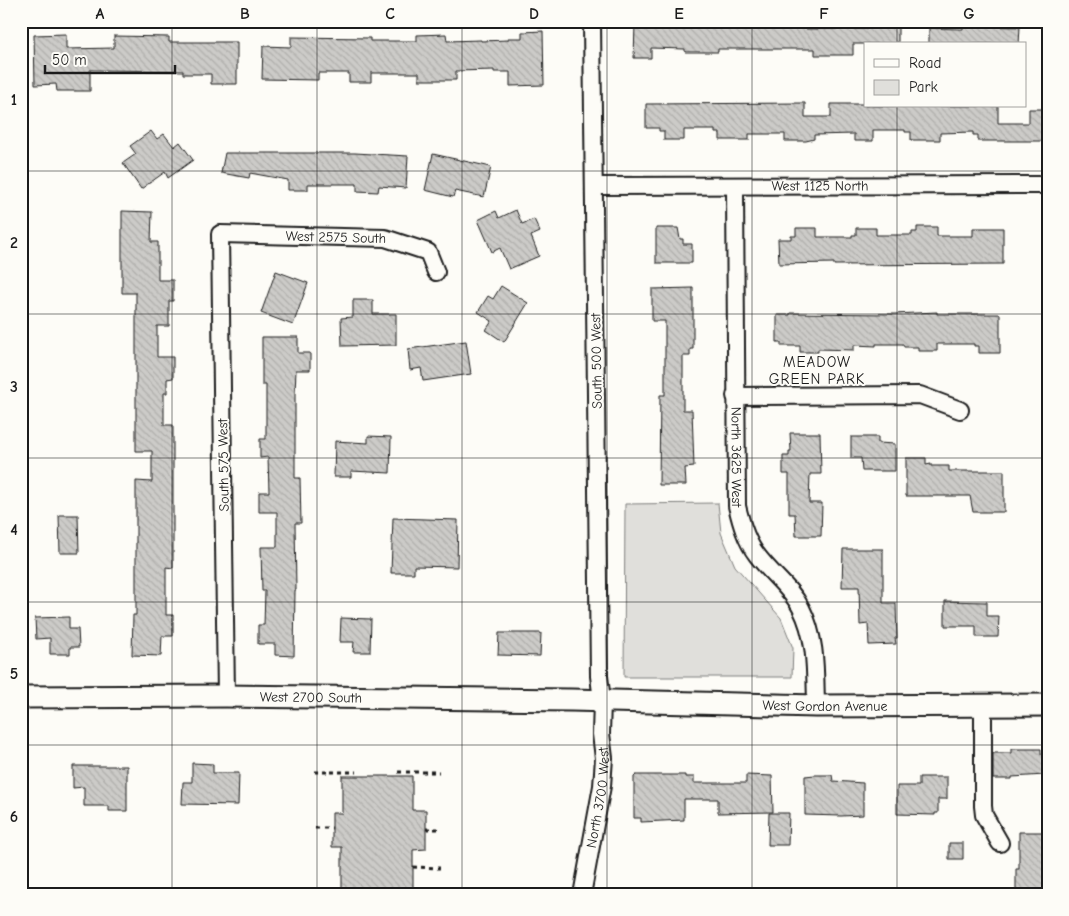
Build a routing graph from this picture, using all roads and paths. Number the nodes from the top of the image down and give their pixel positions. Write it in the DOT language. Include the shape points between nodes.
graph roads {
  1 [pos="592,21"];
  2 [pos="1048,185"];
  3 [pos="594,186"];
  4 [pos="735,186"];
  5 [pos="220,234"];
  6 [pos="436,272"];
  7 [pos="735,396"];
  8 [pos="960,410"];
  9 [pos="226,696"];
  10 [pos="21,697"];
  11 [pos="602,701"];
  12 [pos="983,705"];
  13 [pos="1048,705"];
  14 [pos="816,706"];
  15 [pos="315,772"];
  16 [pos="356,772"];
  17 [pos="398,772"];
  18 [pos="440,772"];
  19 [pos="315,828"];
  20 [pos="332,828"];
  21 [pos="426,829"];
  22 [pos="440,829"];
  23 [pos="1000,843"];
  24 [pos="413,867"];
  25 [pos="440,868"];
  26 [pos="582,895"];
  1 -- 3 [label="street, South 500 West"];
  2 -- 4 [label="street, West 1125 North"];
  3 -- 4 [label="street, West 1125 North"];
  3 -- 11 [label="street, South 500 West"];
  4 -- 7 [label="street, North 3625 West"];
  5 -- 6 [label="street, West 2575 South" via="385,238 428,252"];
  5 -- 9 [label="street, South 575 West"];
  7 -- 8 [label="street" via="920,395"];
  7 -- 14 [label="street, North 3625 West" via="736,506 743,530 757,555 784,584 809,626 815,652"];
  9 -- 10 [label="main road, West 2700 South"];
  9 -- 11 [label="main road, West 2700 South"];
  11 -- 14 [label="main road, West Gordon Avenue"];
  11 -- 26 [label="street, North 3700 West" via="602,786"];
  12 -- 13 [label="main road, West Gordon Avenue"];
  12 -- 14 [label="main road, West Gordon Avenue"];
  12 -- 23 [label="street" via="984,815"];
  15 -- 16 [label="path"];
  17 -- 18 [label="path"];
  19 -- 20 [label="path"];
  21 -- 22 [label="path"];
  24 -- 25 [label="path"];
}
